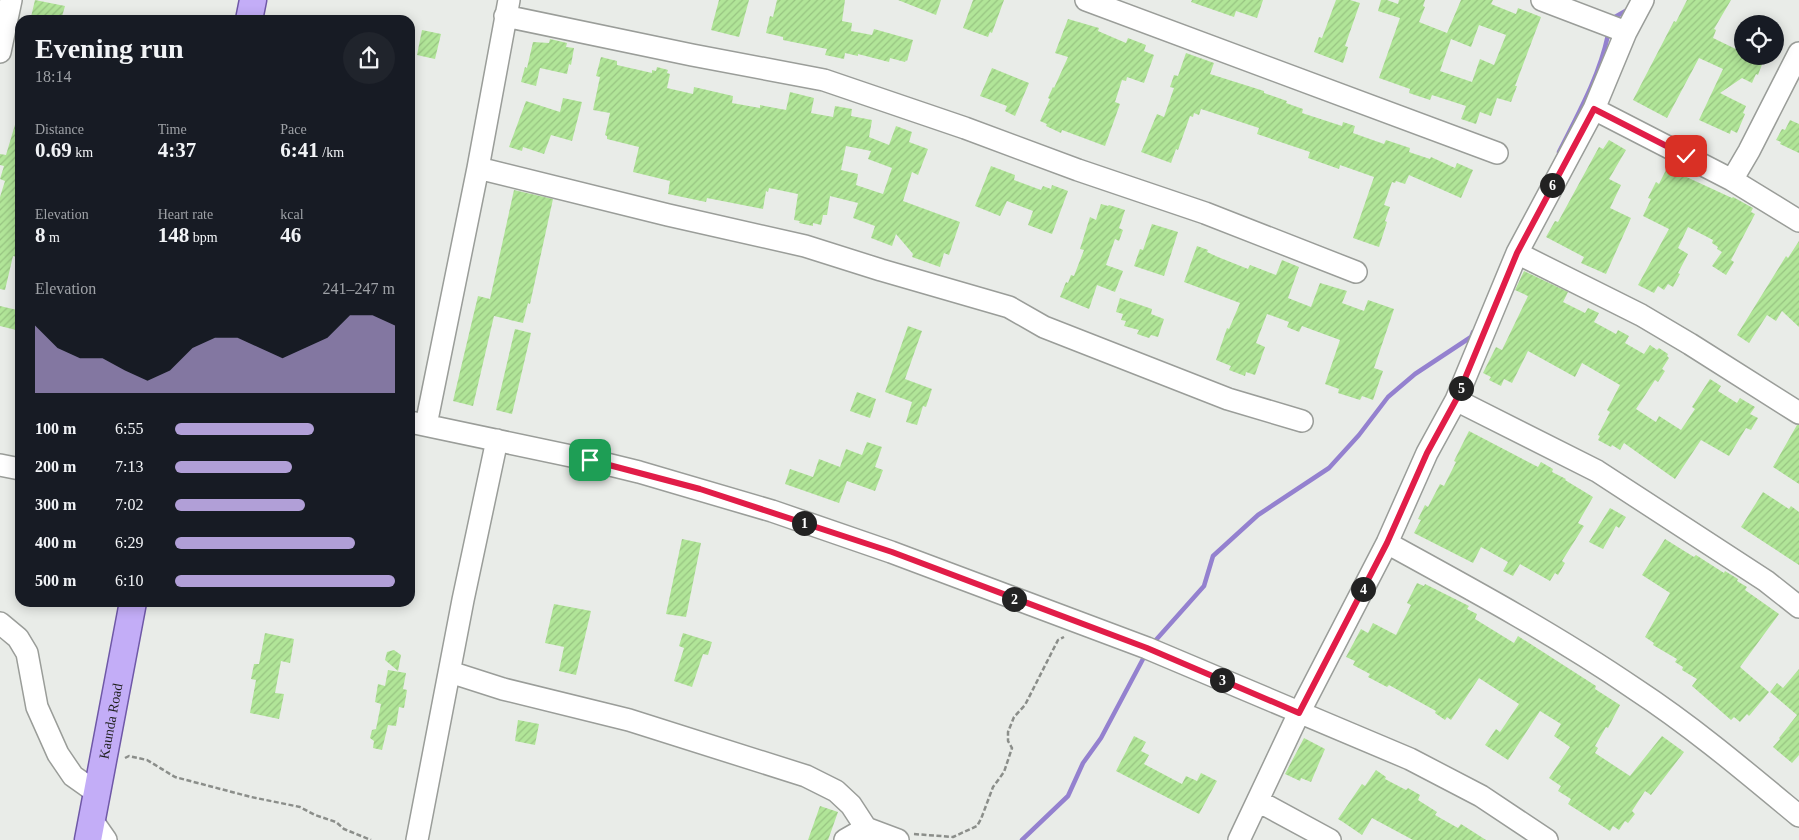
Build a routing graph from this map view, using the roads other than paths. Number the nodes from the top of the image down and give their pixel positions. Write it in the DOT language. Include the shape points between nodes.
graph roads {
  1 [pos="10,0"];
  2 [pos="253,0"];
  3 [pos="1086,0"];
  4 [pos="1542,0"];
  5 [pos="1643,0"];
  6 [pos="507,8"];
  7 [pos="250,15"];
  8 [pos="1626,32"];
  9 [pos="0,52"];
  10 [pos="1799,53"];
  11 [pos="1594,109"];
  12 [pos="1497,153"];
  13 [pos="478,168"];
  14 [pos="1732,180"];
  15 [pos="1799,221"];
  16 [pos="1517,253"];
  17 [pos="1356,272"];
  18 [pos="1456,400"];
  19 [pos="1799,413"];
  20 [pos="1302,421"];
  21 [pos="418,424"];
  22 [pos="497,440"];
  23 [pos="0,465"];
  24 [pos="15,467"];
  25 [pos="1387,543"];
  26 [pos="132,607"];
  27 [pos="1799,608"];
  28 [pos="0,623"];
  29 [pos="450,672"];
  30 [pos="1299,713"];
  31 [pos="97,793"];
  32 [pos="1258,801"];
  33 [pos="1799,816"];
  34 [pos="866,828"];
  35 [pos="95,833"];
  36 [pos="906,837"];
  37 [pos="417,840"];
  38 [pos="845,840"];
  39 [pos="1239,840"];
  40 [pos="1330,840"];
  41 [pos="1546,840"];
  1 -- 9 [label="street"];
  2 -- 7 [label="main road"];
  3 -- 12 [label="street"];
  4 -- 8 [label="street"];
  5 -- 8 [label="street"];
  6 -- 13 [label="street"];
  6 -- 17 [label="street" via="692,55 824,80 1205,212"];
  8 -- 11 [label="street"];
  10 -- 14 [label="street"];
  11 -- 14 [label="street"];
  11 -- 16 [label="street"];
  13 -- 20 [label="street" via="806,246 1009,307 1044,327 1117,356 1228,398"];
  13 -- 21 [label="street"];
  14 -- 15 [label="street"];
  16 -- 18 [label="street"];
  16 -- 19 [label="street" via="1641,315"];
  18 -- 25 [label="street" via="1427,453"];
  18 -- 27 [label="street" via="1597,471 1766,581"];
  21 -- 22 [label="street"];
  22 -- 29 [label="street"];
  22 -- 30 [label="street" via="590,460 718,495 892,552 1147,648"];
  23 -- 24 [label="street"];
  25 -- 30 [label="street"];
  25 -- 33 [label="street" via="1522,618 1636,689 1728,757"];
  26 -- 31 [label="main road, Kaunda Road"];
  28 -- 31 [label="street" via="18,638 27,652 37,707 58,754 73,776"];
  29 -- 34 [label="street" via="503,689 628,720 806,776 836,791 851,805"];
  29 -- 37 [label="street"];
  30 -- 32 [label="street"];
  30 -- 41 [label="street" via="1435,771 1482,796"];
  31 -- 35 [label="main road, Kaunda Road"];
  32 -- 39 [label="street"];
  32 -- 40 [label="street"];
  34 -- 36 [label="street"];
  34 -- 38 [label="street"];
}
